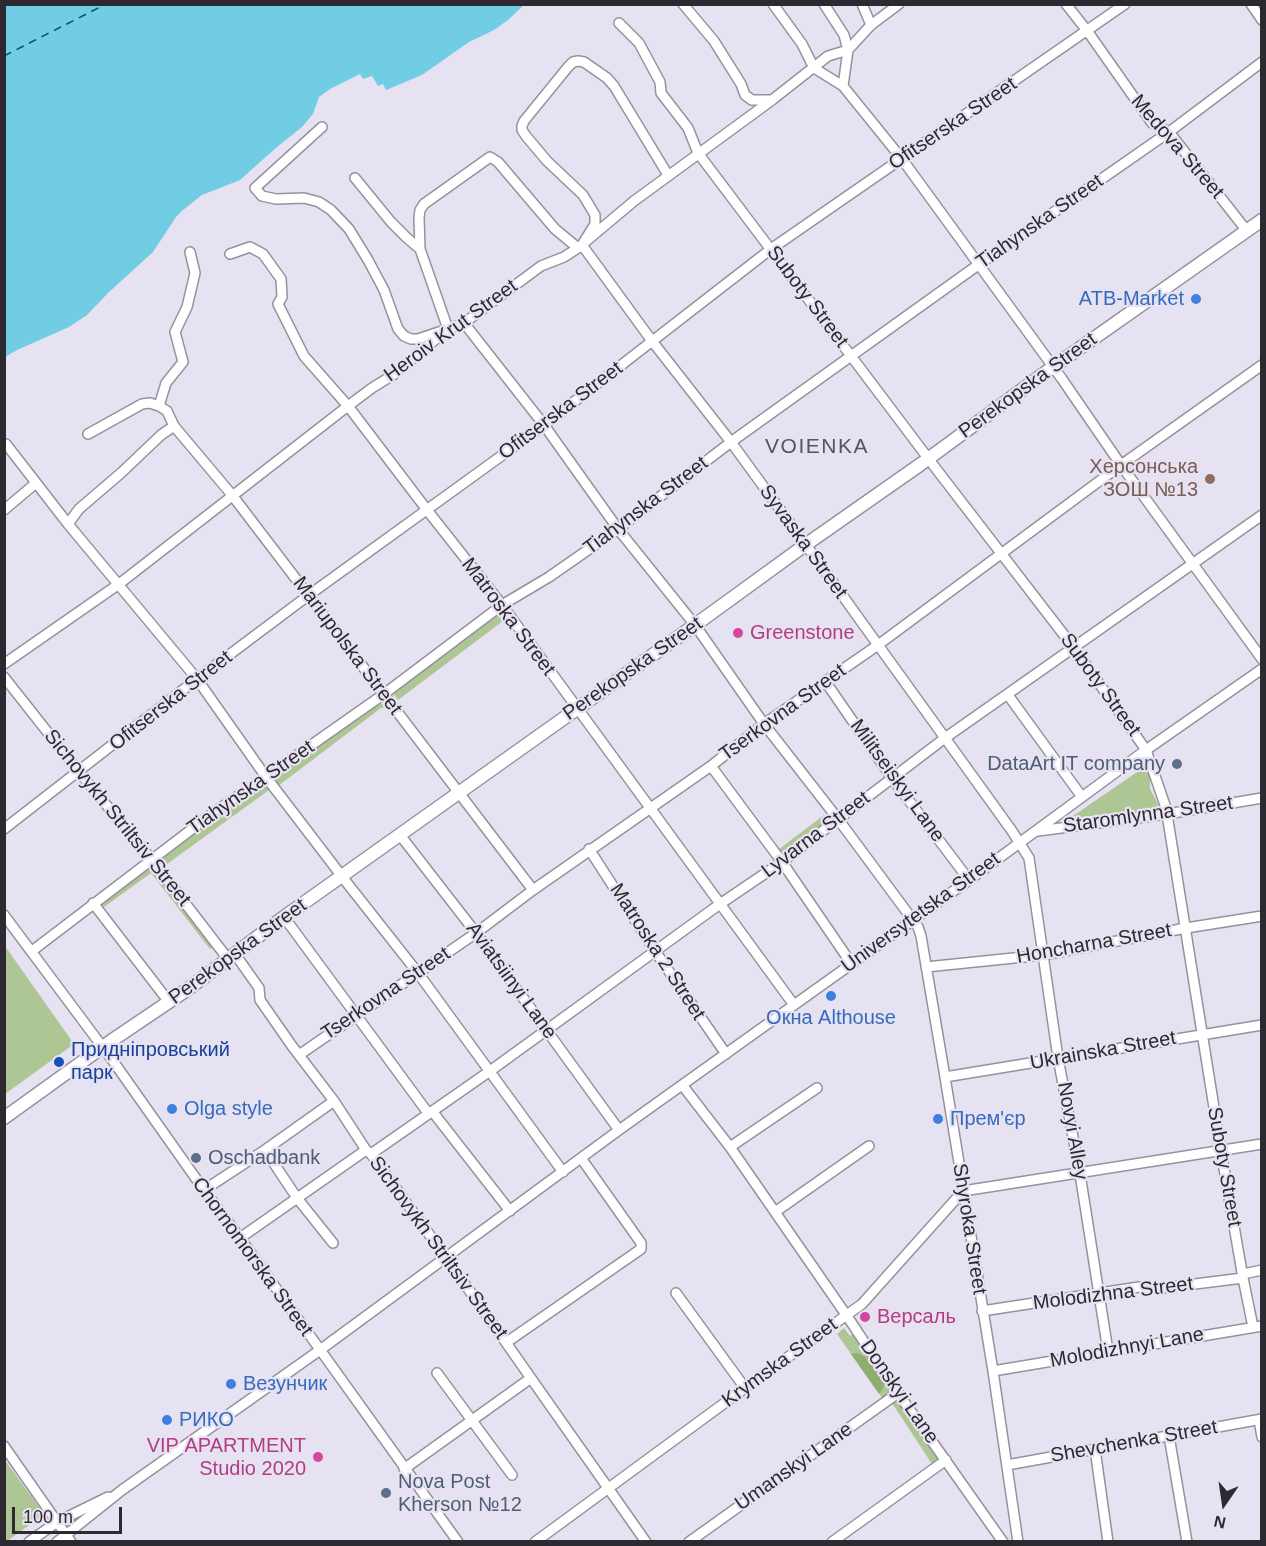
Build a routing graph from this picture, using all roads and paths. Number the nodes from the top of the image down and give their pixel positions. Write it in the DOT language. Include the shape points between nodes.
graph roads {
  1 [pos="683,4"];
  2 [pos="773,4"];
  3 [pos="824,4"];
  4 [pos="862,4"];
  5 [pos="899,4"];
  6 [pos="1066,4"];
  7 [pos="1251,4"];
  8 [pos="1123,5"];
  9 [pos="891,8"];
  10 [pos="1262,20"];
  11 [pos="619,23"];
  12 [pos="871,25"];
  13 [pos="1088,32"];
  14 [pos="848,50"];
  15 [pos="1262,62"];
  16 [pos="814,68"];
  17 [pos="843,86"];
  18 [pos="772,100"];
  19 [pos="322,127"];
  20 [pos="1170,132"];
  21 [pos="698,153"];
  22 [pos="902,159"];
  23 [pos="668,175"];
  24 [pos="355,178"];
  25 [pos="1262,220"];
  26 [pos="1247,231"];
  27 [pos="580,246"];
  28 [pos="420,249"];
  29 [pos="771,249"];
  30 [pos="190,252"];
  31 [pos="230,254"];
  32 [pos="978,265"];
  33 [pos="464,323"];
  34 [pos="448,329"];
  35 [pos="652,341"];
  36 [pos="852,356"];
  37 [pos="1262,365"];
  38 [pos="1053,367"];
  39 [pos="159,406"];
  40 [pos="348,406"];
  41 [pos="543,425"];
  42 [pos="174,426"];
  43 [pos="88,434"];
  44 [pos="731,442"];
  45 [pos="6,444"];
  46 [pos="929,458"];
  47 [pos="1121,465"];
  48 [pos="36,483"];
  49 [pos="232,495"];
  50 [pos="4,510"];
  51 [pos="427,510"];
  52 [pos="1262,515"];
  53 [pos="68,524"];
  54 [pos="618,528"];
  55 [pos="805,544"];
  56 [pos="1003,554"];
  57 [pos="1193,564"];
  58 [pos="119,584"];
  59 [pos="309,595"];
  60 [pos="502,605"];
  61 [pos="694,625"];
  62 [pos="878,645"];
  63 [pos="1074,648"];
  64 [pos="1262,659"];
  65 [pos="4,663"];
  66 [pos="1262,669"];
  67 [pos="4,677"];
  68 [pos="197,679"];
  69 [pos="825,681"];
  70 [pos="384,694"];
  71 [pos="1008,694"];
  72 [pos="576,710"];
  73 [pos="764,724"];
  74 [pos="945,738"];
  75 [pos="1146,750"];
  76 [pos="711,766"];
  77 [pos="80,772"];
  78 [pos="266,777"];
  79 [pos="892,778"];
  80 [pos="459,793"];
  81 [pos="1082,797"];
  82 [pos="1262,798"];
  83 [pos="650,808"];
  84 [pos="1167,814"];
  85 [pos="838,819"];
  86 [pos="4,829"];
  87 [pos="1035,831"];
  88 [pos="400,835"];
  89 [pos="1020,842"];
  90 [pos="589,849"];
  91 [pos="152,860"];
  92 [pos="782,862"];
  93 [pos="342,876"];
  94 [pos="969,880"];
  95 [pos="533,890"];
  96 [pos="93,903"];
  97 [pos="720,904"];
  98 [pos="4,915"];
  99 [pos="1262,916"];
  100 [pos="284,917"];
  101 [pos="912,920"];
  102 [pos="1186,928"];
  103 [pos="476,933"];
  104 [pos="32,951"];
  105 [pos="655,951"];
  106 [pos="1043,955"];
  107 [pos="231,957"];
  108 [pos="851,963"];
  109 [pos="926,967"];
  110 [pos="418,973"];
  111 [pos="169,1002"];
  112 [pos="794,1005"];
  113 [pos="356,1014"];
  114 [pos="1262,1025"];
  115 [pos="546,1030"];
  116 [pos="1202,1034"];
  117 [pos="102,1047"];
  118 [pos="726,1054"];
  119 [pos="298,1055"];
  120 [pos="1058,1058"];
  121 [pos="490,1071"];
  122 [pos="945,1077"];
  123 [pos="683,1086"];
  124 [pos="817,1088"];
  125 [pos="334,1101"];
  126 [pos="430,1112"];
  127 [pos="4,1118"];
  128 [pos="619,1130"];
  129 [pos="1262,1144"];
  130 [pos="869,1146"];
  131 [pos="730,1147"];
  132 [pos="265,1150"];
  133 [pos="1221,1151"];
  134 [pos="368,1152"];
  135 [pos="581,1158"];
  136 [pos="563,1172"];
  137 [pos="1080,1174"];
  138 [pos="204,1190"];
  139 [pos="963,1191"];
  140 [pos="297,1198"];
  141 [pos="510,1211"];
  142 [pos="775,1212"];
  143 [pos="240,1238"];
  144 [pos="333,1244"];
  145 [pos="446,1257"];
  146 [pos="1262,1270"];
  147 [pos="1243,1276"];
  148 [pos="676,1293"];
  149 [pos="1098,1293"];
  150 [pos="982,1311"];
  151 [pos="847,1315"];
  152 [pos="1258,1327"];
  153 [pos="507,1342"];
  154 [pos="320,1350"];
  155 [pos="1108,1351"];
  156 [pos="993,1371"];
  157 [pos="437,1373"];
  158 [pos="531,1378"];
  159 [pos="745,1388"];
  160 [pos="898,1393"];
  161 [pos="1260,1420"];
  162 [pos="471,1421"];
  163 [pos="1169,1436"];
  164 [pos="1262,1437"];
  165 [pos="4,1446"];
  166 [pos="1095,1449"];
  167 [pos="946,1460"];
  168 [pos="1007,1465"];
  169 [pos="404,1468"];
  170 [pos="512,1475"];
  171 [pos="609,1487"];
  172 [pos="122,1490"];
  173 [pos="57,1522"];
  174 [pos="69,1538"];
  175 [pos="1001,1538"];
  176 [pos="29,1542"];
  177 [pos="57,1542"];
  178 [pos="458,1542"];
  179 [pos="535,1542"];
  180 [pos="646,1542"];
  181 [pos="689,1542"];
  182 [pos="832,1542"];
  183 [pos="989,1542"];
  184 [pos="1018,1542"];
  185 [pos="1108,1542"];
  186 [pos="1187,1542"];
  1 -- 18 [label="street" via="714,41 745,95 752,100"];
  2 -- 16 [label="street"];
  3 -- 14 [label="street" via="844,35"];
  4 -- 12 [label="street"];
  5 -- 9 [label="street, Heroiv Krut Street"];
  6 -- 13 [label="street, Medova Street"];
  7 -- 10 [label="street"];
  8 -- 13 [label="street, Ofitserska Street"];
  9 -- 12 [label="street, Heroiv Krut Street"];
  11 -- 21 [label="street, Suboty Street" via="639,43 660,82 661,93 688,128"];
  12 -- 14 [label="street, Heroiv Krut Street"];
  13 -- 20 [label="street, Medova Street" via="1152,123"];
  13 -- 22 [label="street, Ofitserska Street"];
  14 -- 16 [label="street, Heroiv Krut Street" via="828,56"];
  14 -- 17 [label="street"];
  15 -- 20 [label="street, Tiahynska Street"];
  16 -- 17 [label="street"];
  16 -- 18 [label="street, Heroiv Krut Street"];
  17 -- 22 [label="street"];
  18 -- 21 [label="street, Heroiv Krut Street"];
  19 -- 34 [label="street" via="255,188 262,196 304,198 331,210 349,229 368,260 404,336 418,339"];
  20 -- 26 [label="street, Medova Street"];
  20 -- 32 [label="street, Tiahynska Street"];
  21 -- 23 [label="street, Heroiv Krut Street"];
  21 -- 29 [label="street, Suboty Street"];
  22 -- 29 [label="street, Ofitserska Street"];
  22 -- 32 [label="street"];
  23 -- 27 [label="street, Heroiv Krut Street"];
  23 -- 27 [label="street" via="614,86 584,62 573,62 524,121 522,130 583,195 595,214 595,224"];
  24 -- 28 [label="street" via="391,222"];
  25 -- 26 [label="main road, Perekopska Street"];
  26 -- 38 [label="main road, Perekopska Street"];
  27 -- 28 [label="street, Syvaska Street" via="555,229 490,156 424,204 419,217"];
  27 -- 33 [label="street, Heroiv Krut Street" via="541,266"];
  27 -- 35 [label="street, Syvaska Street"];
  28 -- 34 [label="street"];
  29 -- 35 [label="street, Ofitserska Street"];
  29 -- 36 [label="street, Suboty Street"];
  30 -- 39 [label="street" via="195,273 187,307 175,332 183,362 165,383"];
  31 -- 40 [label="street, Matroska Street" via="250,247 263,254 280,279 282,297 278,304 304,356"];
  32 -- 36 [label="street, Tiahynska Street"];
  32 -- 38 [label="street"];
  33 -- 34 [label="street, Heroiv Krut Street"];
  33 -- 41 [label="street, Shyroka Street"];
  34 -- 40 [label="street, Heroiv Krut Street"];
  35 -- 41 [label="street, Ofitserska Street"];
  35 -- 44 [label="street, Syvaska Street"];
  36 -- 44 [label="street, Tiahynska Street"];
  36 -- 46 [label="street, Suboty Street"];
  37 -- 47 [label="street, Tserkovna Street"];
  38 -- 46 [label="main road, Perekopska Street"];
  38 -- 47 [label="street"];
  39 -- 42 [label="street, Mariupolska Street" via="167,411"];
  39 -- 43 [label="street" via="142,404"];
  40 -- 49 [label="street, Heroiv Krut Street"];
  40 -- 51 [label="street, Matroska Street"];
  41 -- 51 [label="street, Ofitserska Street"];
  41 -- 54 [label="street, Shyroka Street"];
  42 -- 49 [label="street, Mariupolska Street"];
  42 -- 53 [label="street" via="79,509"];
  44 -- 54 [label="street, Tiahynska Street"];
  44 -- 55 [label="street, Syvaska Street"];
  45 -- 48 [label="street"];
  46 -- 55 [label="main road, Perekopska Street"];
  46 -- 56 [label="street, Suboty Street"];
  47 -- 56 [label="street, Tserkovna Street"];
  47 -- 57 [label="street"];
  48 -- 50 [label="street"];
  48 -- 53 [label="street"];
  49 -- 58 [label="street, Heroiv Krut Street"];
  49 -- 59 [label="street, Mariupolska Street"];
  51 -- 59 [label="street, Ofitserska Street"];
  51 -- 60 [label="street, Matroska Street"];
  52 -- 57 [label="street, Lyvarna Street"];
  53 -- 58 [label="street"];
  54 -- 60 [label="street, Tiahynska Street"];
  54 -- 61 [label="street, Shyroka Street"];
  55 -- 61 [label="main road, Perekopska Street"];
  55 -- 62 [label="street, Syvaska Street"];
  56 -- 62 [label="street, Tserkovna Street"];
  56 -- 63 [label="street, Suboty Street"];
  57 -- 63 [label="street, Lyvarna Street"];
  57 -- 64 [label="street"];
  58 -- 65 [label="street, Heroiv Krut Street"];
  58 -- 68 [label="street"];
  59 -- 68 [label="street, Ofitserska Street"];
  59 -- 70 [label="street, Mariupolska Street"];
  60 -- 70 [label="street, Tiahynska Street"];
  60 -- 72 [label="street, Matroska Street"];
  61 -- 72 [label="main road, Perekopska Street"];
  61 -- 73 [label="street, Shyroka Street"];
  62 -- 69 [label="street, Tserkovna Street"];
  62 -- 74 [label="street, Syvaska Street"];
  63 -- 71 [label="street, Lyvarna Street"];
  63 -- 75 [label="street, Suboty Street"];
  66 -- 75 [label="street, Universytetska Street"];
  67 -- 77 [label="street, Sichovykh Striltsiv Street"];
  68 -- 77 [label="street, Ofitserska Street"];
  68 -- 78 [label="street"];
  69 -- 73 [label="street, Tserkovna Street"];
  69 -- 79 [label="street, Militseiskyi Lane"];
  70 -- 78 [label="street, Tiahynska Street"];
  70 -- 80 [label="street, Mariupolska Street"];
  71 -- 74 [label="street, Lyvarna Street"];
  71 -- 81 [label="street"];
  72 -- 80 [label="main road, Perekopska Street"];
  72 -- 83 [label="street, Matroska Street"];
  73 -- 76 [label="street, Tserkovna Street"];
  73 -- 85 [label="street, Shyroka Street"];
  74 -- 79 [label="street, Lyvarna Street"];
  74 -- 89 [label="street, Syvaska Street"];
  75 -- 81 [label="street, Universytetska Street"];
  75 -- 84 [label="street, Suboty Street"];
  76 -- 83 [label="street, Tserkovna Street"];
  76 -- 92 [label="street"];
  77 -- 86 [label="street, Ofitserska Street"];
  77 -- 91 [label="street, Sichovykh Striltsiv Street"];
  78 -- 91 [label="street, Tiahynska Street"];
  78 -- 93 [label="street"];
  79 -- 85 [label="street, Lyvarna Street"];
  79 -- 94 [label="street, Militseiskyi Lane"];
  80 -- 88 [label="main road, Perekopska Street"];
  80 -- 95 [label="street, Mariupolska Street"];
  81 -- 87 [label="street, Universytetska Street"];
  82 -- 84 [label="street, Staromlynna Street"];
  83 -- 90 [label="street, Tserkovna Street"];
  83 -- 97 [label="street, Matroska Street"];
  84 -- 87 [label="street, Staromlynna Street"];
  84 -- 102 [label="street, Suboty Street"];
  85 -- 92 [label="street, Lyvarna Street"];
  85 -- 101 [label="street, Shyroka Street"];
  87 -- 89 [label="street, Universytetska Street"];
  88 -- 93 [label="main road, Perekopska Street"];
  88 -- 103 [label="street, Aviatsiinyi Lane"];
  89 -- 94 [label="street, Universytetska Street"];
  89 -- 106 [label="street, Novyi Alley" via="1029,858"];
  90 -- 95 [label="street, Tserkovna Street"];
  90 -- 105 [label="street, Matroska 2 Street"];
  91 -- 96 [label="street, Tiahynska Street"];
  91 -- 107 [label="street, Sichovykh Striltsiv Street"];
  92 -- 97 [label="street, Lyvarna Street"];
  92 -- 108 [label="street"];
  93 -- 100 [label="main road, Perekopska Street"];
  93 -- 110 [label="street"];
  94 -- 101 [label="street, Universytetska Street"];
  95 -- 103 [label="street, Tserkovna Street"];
  96 -- 104 [label="street, Tiahynska Street"];
  96 -- 111 [label="street"];
  97 -- 105 [label="street, Lyvarna Street"];
  97 -- 112 [label="street, Matroska Street"];
  98 -- 104 [label="street, Chornomorska Street"];
  99 -- 102 [label="street, Honcharna Street"];
  100 -- 107 [label="main road, Perekopska Street"];
  100 -- 113 [label="street"];
  101 -- 108 [label="street, Universytetska Street"];
  101 -- 109 [label="street, Shyroka Street" via="920,932"];
  102 -- 106 [label="street, Honcharna Street"];
  102 -- 116 [label="street, Suboty Street"];
  103 -- 110 [label="street, Tserkovna Street"];
  103 -- 115 [label="street, Aviatsiinyi Lane"];
  104 -- 117 [label="street, Chornomorska Street"];
  105 -- 115 [label="street, Lyvarna Street"];
  105 -- 118 [label="street, Matroska 2 Street"];
  106 -- 109 [label="street, Honcharna Street"];
  106 -- 120 [label="street, Novyi Alley"];
  107 -- 111 [label="main road, Perekopska Street"];
  107 -- 119 [label="street, Sichovykh Striltsiv Street" via="259,988 260,1000"];
  108 -- 112 [label="street, Universytetska Street"];
  109 -- 122 [label="street, Shyroka Street"];
  110 -- 113 [label="street, Tserkovna Street"];
  110 -- 121 [label="street"];
  111 -- 117 [label="main road, Perekopska Street"];
  112 -- 118 [label="street, Universytetska Street"];
  113 -- 119 [label="street, Tserkovna Street"];
  113 -- 126 [label="street"];
  114 -- 116 [label="street, Ukrainska Street"];
  115 -- 121 [label="street, Lyvarna Street"];
  115 -- 128 [label="street, Aviatsiinyi Lane"];
  116 -- 120 [label="street, Ukrainska Street"];
  116 -- 133 [label="street, Suboty Street"];
  117 -- 127 [label="main road, Perekopska Street"];
  117 -- 138 [label="street, Chornomorska Street"];
  118 -- 123 [label="street, Universytetska Street"];
  119 -- 125 [label="street, Sichovykh Striltsiv Street"];
  120 -- 122 [label="street, Ukrainska Street"];
  120 -- 137 [label="street, Novyi Alley"];
  121 -- 126 [label="street, Lyvarna Street"];
  121 -- 136 [label="street"];
  122 -- 139 [label="street, Shyroka Street"];
  123 -- 128 [label="street, Universytetska Street"];
  123 -- 131 [label="street, Donskyi Lane"];
  124 -- 131 [label="street"];
  125 -- 132 [label="street"];
  125 -- 134 [label="street, Sichovykh Striltsiv Street"];
  126 -- 134 [label="street, Lyvarna Street"];
  126 -- 141 [label="street"];
  128 -- 135 [label="street, Universytetska Street"];
  129 -- 133 [label="street"];
  130 -- 142 [label="street"];
  131 -- 142 [label="street, Donskyi Lane"];
  132 -- 138 [label="street"];
  132 -- 140 [label="street"];
  133 -- 137 [label="street"];
  133 -- 147 [label="street, Suboty Street"];
  134 -- 140 [label="street, Lyvarna Street"];
  134 -- 145 [label="street, Sichovykh Striltsiv Street"];
  135 -- 136 [label="street, Universytetska Street"];
  135 -- 153 [label="street" via="641,1243 641,1249"];
  136 -- 141 [label="street, Universytetska Street"];
  137 -- 139 [label="street"];
  137 -- 149 [label="street, Novyi Alley"];
  138 -- 143 [label="street, Chornomorska Street"];
  139 -- 150 [label="street, Shyroka Street"];
  139 -- 151 [label="street, Krymska Street" via="862,1304"];
  140 -- 143 [label="street, Lyvarna Street"];
  140 -- 144 [label="street"];
  141 -- 145 [label="street, Universytetska Street"];
  142 -- 151 [label="street, Donskyi Lane"];
  143 -- 154 [label="street, Chornomorska Street"];
  145 -- 153 [label="street, Sichovykh Striltsiv Street"];
  145 -- 154 [label="street, Universytetska Street"];
  146 -- 147 [label="street, Molodizhna Street"];
  147 -- 149 [label="street, Molodizhna Street"];
  147 -- 152 [label="street, Suboty Street"];
  148 -- 159 [label="street"];
  149 -- 150 [label="street, Molodizhna Street"];
  149 -- 155 [label="street, Novyi Alley"];
  150 -- 156 [label="street, Shyroka Street"];
  151 -- 159 [label="street, Krymska Street"];
  151 -- 160 [label="street, Donskyi Lane"];
  152 -- 155 [label="street, Molodizhnyi Lane"];
  153 -- 158 [label="street, Sichovykh Striltsiv Street"];
  154 -- 169 [label="street, Chornomorska Street"];
  154 -- 172 [label="street, Universytetska Street"];
  155 -- 156 [label="street, Molodizhnyi Lane"];
  156 -- 168 [label="street, Shyroka Street"];
  157 -- 162 [label="street"];
  158 -- 162 [label="street"];
  158 -- 171 [label="street, Sichovykh Striltsiv Street"];
  159 -- 171 [label="street, Krymska Street"];
  160 -- 167 [label="street, Donskyi Lane"];
  160 -- 181 [label="street, Umanskyi Lane"];
  161 -- 163 [label="street, Shevchenka Street"];
  161 -- 164 [label="street"];
  162 -- 169 [label="street"];
  162 -- 170 [label="street"];
  163 -- 166 [label="street, Shevchenka Street"];
  163 -- 186 [label="street"];
  165 -- 173 [label="street"];
  166 -- 168 [label="street, Shevchenka Street"];
  166 -- 185 [label="street"];
  167 -- 175 [label="street, Donskyi Lane"];
  167 -- 182 [label="street"];
  168 -- 184 [label="street, Shyroka Street"];
  169 -- 178 [label="street, Chornomorska Street"];
  171 -- 179 [label="street, Krymska Street"];
  171 -- 180 [label="street, Sichovykh Striltsiv Street"];
  172 -- 173 [label="street, Universytetska Street"];
  172 -- 174 [label="street, Universytetska Street"];
  173 -- 174 [label="street"];
  173 -- 176 [label="street, Universytetska Street"];
  174 -- 177 [label="street, Universytetska Street"];
  175 -- 183 [label="street"];
}
